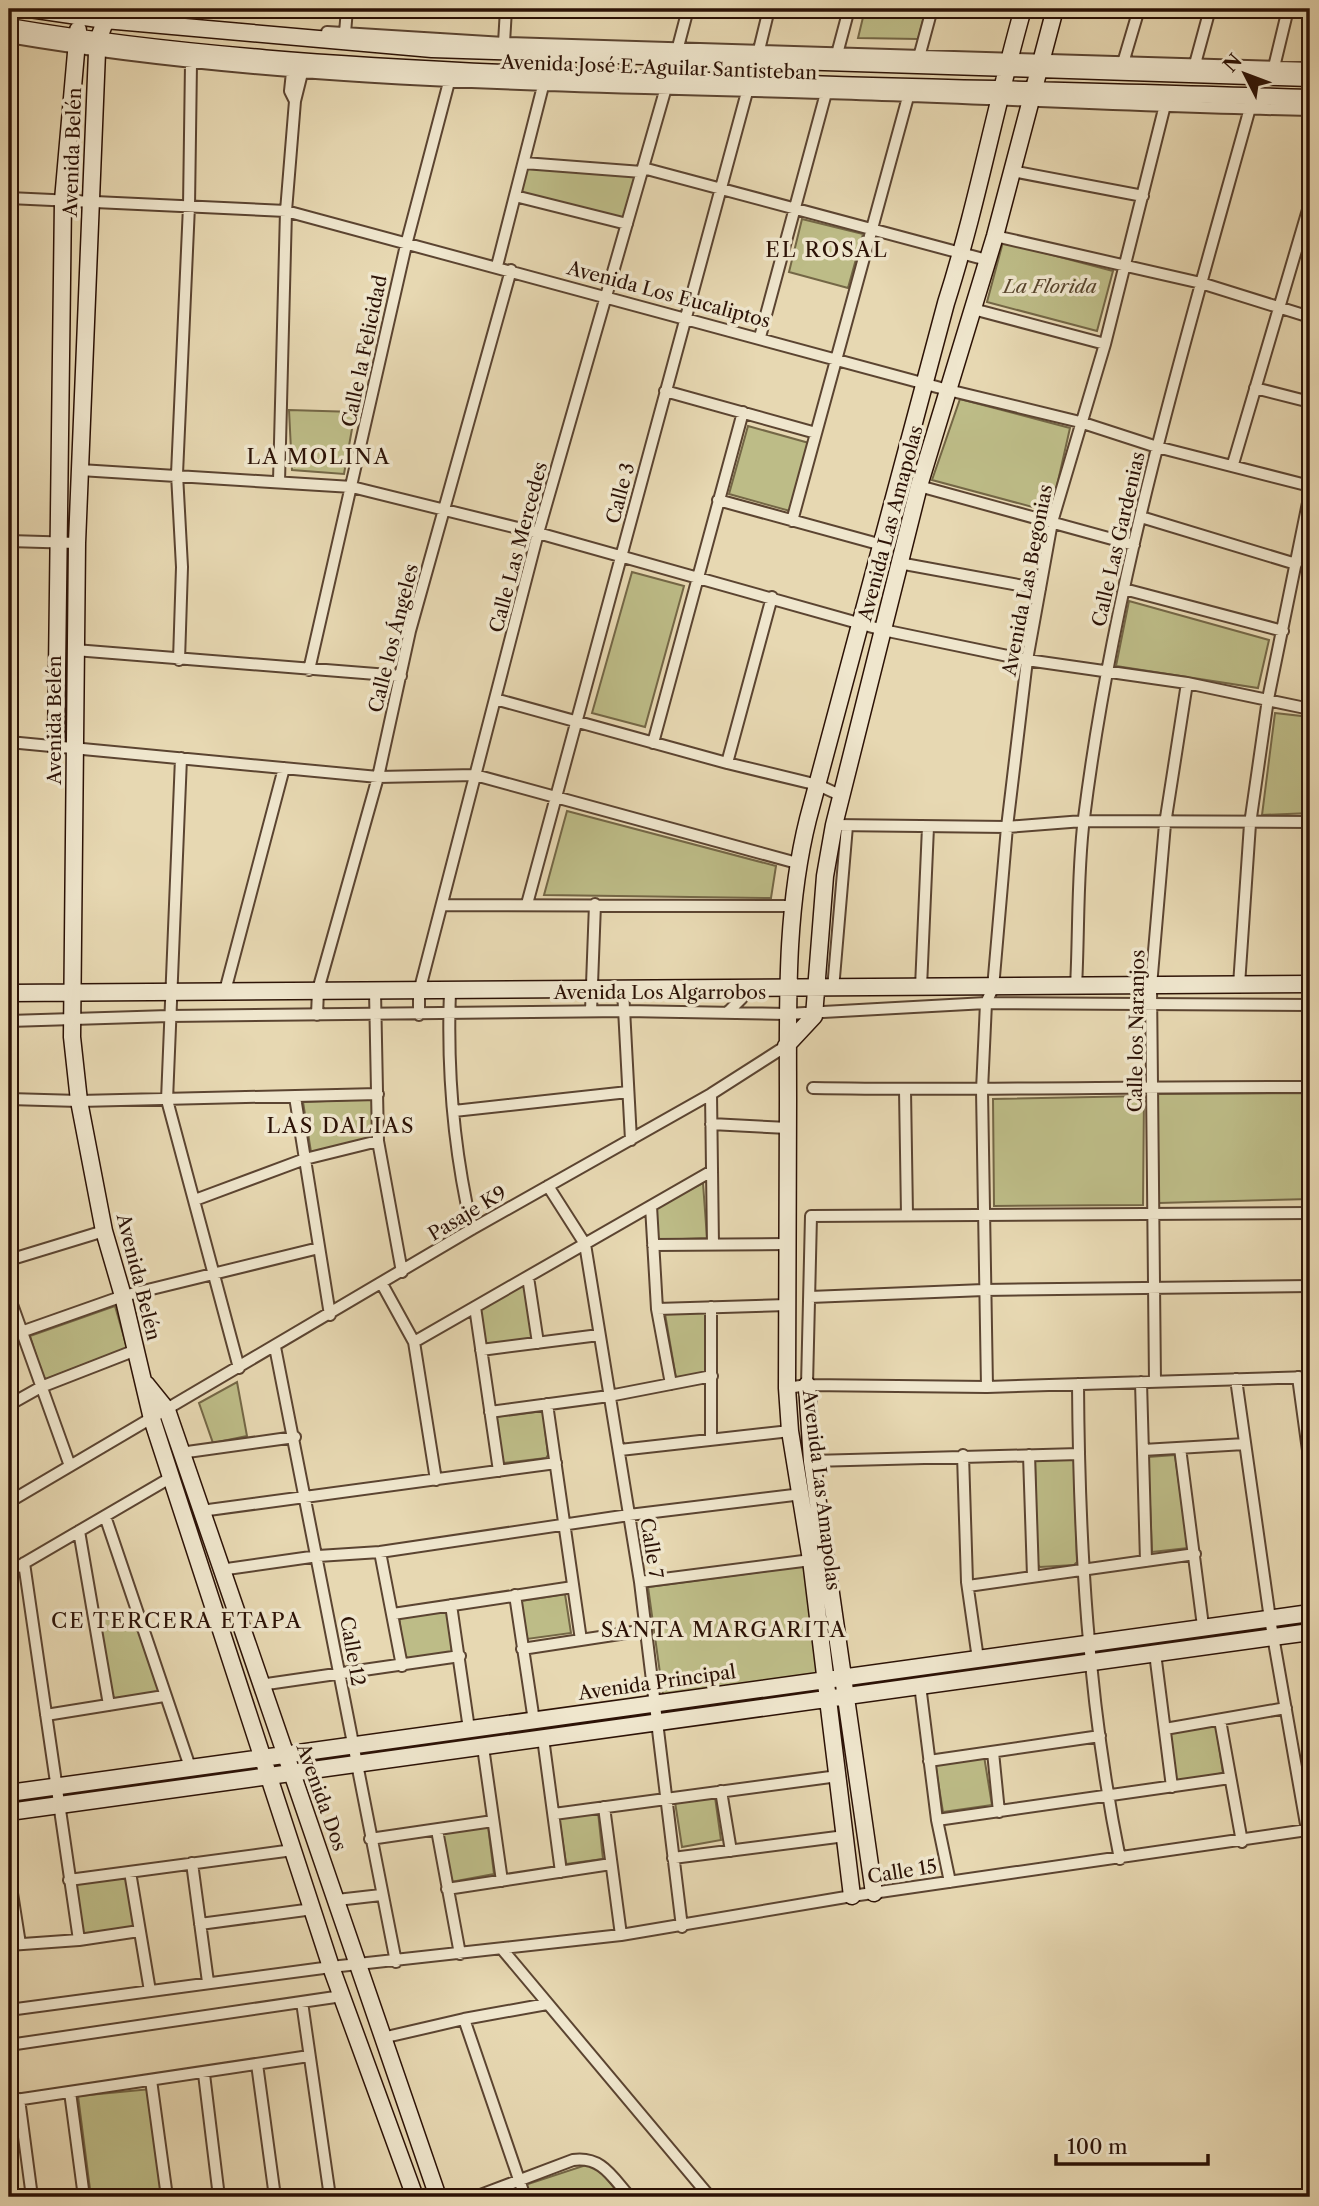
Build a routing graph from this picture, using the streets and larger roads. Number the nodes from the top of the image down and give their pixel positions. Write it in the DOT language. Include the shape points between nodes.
graph roads {
  1 [pos="30,9"];
  2 [pos="347,9"];
  3 [pos="506,9"];
  4 [pos="688,9"];
  5 [pos="769,9"];
  6 [pos="849,9"];
  7 [pos="932,9"];
  8 [pos="1023,9"];
  9 [pos="1055,9"];
  10 [pos="1139,9"];
  11 [pos="1210,9"];
  12 [pos="1288,9"];
  13 [pos="83,12"];
  14 [pos="108,14"];
  15 [pos="9,27"];
  16 [pos="345,33"];
  17 [pos="9,37"];
  18 [pos="75,43"];
  19 [pos="504,43"];
  20 [pos="97,46"];
  21 [pos="678,47"];
  22 [pos="759,50"];
  23 [pos="837,54"];
  24 [pos="919,57"];
  25 [pos="191,63"];
  26 [pos="1008,63"];
  27 [pos="1123,63"];
  28 [pos="1195,64"];
  29 [pos="1039,65"];
  30 [pos="1274,67"];
  31 [pos="1310,68"];
  32 [pos="297,72"];
  33 [pos="1310,78"];
  34 [pos="449,82"];
  35 [pos="544,86"];
  36 [pos="665,91"];
  37 [pos="747,92"];
  38 [pos="826,93"];
  39 [pos="999,96"];
  40 [pos="1032,96"];
  41 [pos="908,97"];
  42 [pos="1310,98"];
  43 [pos="1165,105"];
  44 [pos="1250,108"];
  45 [pos="1310,110"];
  46 [pos="524,163"];
  47 [pos="642,170"];
  48 [pos="1012,170"];
  49 [pos="721,188"];
  50 [pos="1143,195"];
  51 [pos="515,196"];
  52 [pos="9,198"];
  53 [pos="63,201"];
  54 [pos="91,202"];
  55 [pos="1310,205"];
  56 [pos="189,206"];
  57 [pos="795,208"];
  58 [pos="286,211"];
  59 [pos="627,224"];
  60 [pos="872,228"];
  61 [pos="995,236"];
  62 [pos="406,245"];
  63 [pos="962,252"];
  64 [pos="987,260"];
  65 [pos="1126,265"];
  66 [pos="497,266"];
  67 [pos="511,270"];
  68 [pos="1201,283"];
  69 [pos="607,295"];
  70 [pos="973,309"];
  71 [pos="1279,309"];
  72 [pos="685,317"];
  73 [pos="1310,317"];
  74 [pos="760,337"];
  75 [pos="1105,344"];
  76 [pos="837,358"];
  77 [pos="925,384"];
  78 [pos="1255,388"];
  79 [pos="948,390"];
  80 [pos="665,391"];
  81 [pos="1310,402"];
  82 [pos="743,412"];
  83 [pos="1080,422"];
  84 [pos="817,433"];
  85 [pos="1157,447"];
  86 [pos="1233,464"];
  87 [pos="80,470"];
  88 [pos="177,474"];
  89 [pos="279,481"];
  90 [pos="919,486"];
  91 [pos="1310,486"];
  92 [pos="352,487"];
  93 [pos="1310,493"];
  94 [pos="718,500"];
  95 [pos="445,508"];
  96 [pos="1141,517"];
  97 [pos="792,521"];
  98 [pos="1052,522"];
  99 [pos="538,533"];
  100 [pos="9,541"];
  101 [pos="56,542"];
  102 [pos="77,543"];
  103 [pos="882,545"];
  104 [pos="1134,545"];
  105 [pos="621,556"];
  106 [pos="899,563"];
  107 [pos="1296,564"];
  108 [pos="696,576"];
  109 [pos="1040,589"];
  110 [pos="1124,589"];
  111 [pos="772,597"];
  112 [pos="862,624"];
  113 [pos="883,629"];
  114 [pos="1283,631"];
  115 [pos="75,650"];
  116 [pos="179,660"];
  117 [pos="1027,660"];
  118 [pos="1105,669"];
  119 [pos="309,670"];
  120 [pos="401,676"];
  121 [pos="1187,683"];
  122 [pos="495,699"];
  123 [pos="1268,699"];
  124 [pos="1310,709"];
  125 [pos="576,722"];
  126 [pos="9,742"];
  127 [pos="653,743"];
  128 [pos="56,748"];
  129 [pos="75,750"];
  130 [pos="181,758"];
  131 [pos="727,764"];
  132 [pos="284,768"];
  133 [pos="475,775"];
  134 [pos="378,777"];
  135 [pos="818,785"];
  136 [pos="842,796"];
  137 [pos="555,797"];
  138 [pos="1083,821"];
  139 [pos="1310,822"];
  140 [pos="1165,824"];
  141 [pos="1250,824"];
  142 [pos="840,825"];
  143 [pos="929,827"];
  144 [pos="1007,827"];
  145 [pos="797,863"];
  146 [pos="527,904"];
  147 [pos="595,904"];
  148 [pos="442,905"];
  149 [pos="792,906"];
  150 [pos="1310,984"];
  151 [pos="1238,985"];
  152 [pos="1152,986"];
  153 [pos="921,987"];
  154 [pos="1076,987"];
  155 [pos="993,988"];
  156 [pos="787,989"];
  157 [pos="825,989"];
  158 [pos="318,990"];
  159 [pos="592,990"];
  160 [pos="623,990"];
  161 [pos="743,990"];
  162 [pos="72,991"];
  163 [pos="225,991"];
  164 [pos="375,991"];
  165 [pos="169,992"];
  166 [pos="419,992"];
  167 [pos="450,992"];
  168 [pos="9,993"];
  169 [pos="986,1003"];
  170 [pos="1152,1004"];
  171 [pos="1310,1005"];
  172 [pos="815,1010"];
  173 [pos="591,1011"];
  174 [pos="626,1011"];
  175 [pos="728,1012"];
  176 [pos="419,1014"];
  177 [pos="449,1014"];
  178 [pos="786,1014"];
  179 [pos="317,1015"];
  180 [pos="376,1015"];
  181 [pos="169,1016"];
  182 [pos="9,1021"];
  183 [pos="72,1021"];
  184 [pos="786,1046"];
  185 [pos="1152,1086"];
  186 [pos="1310,1087"];
  187 [pos="813,1088"];
  188 [pos="905,1090"];
  189 [pos="982,1090"];
  190 [pos="628,1092"];
  191 [pos="378,1094"];
  192 [pos="711,1094"];
  193 [pos="295,1097"];
  194 [pos="9,1099"];
  195 [pos="167,1100"];
  196 [pos="79,1101"];
  197 [pos="454,1111"];
  198 [pos="711,1124"];
  199 [pos="788,1128"];
  200 [pos="631,1140"];
  201 [pos="378,1141"];
  202 [pos="304,1159"];
  203 [pos="710,1172"];
  204 [pos="548,1186"];
  205 [pos="195,1200"];
  206 [pos="651,1206"];
  207 [pos="1310,1213"];
  208 [pos="907,1215"];
  209 [pos="1153,1215"];
  210 [pos="983,1217"];
  211 [pos="472,1229"];
  212 [pos="104,1231"];
  213 [pos="585,1244"];
  214 [pos="788,1244"];
  215 [pos="653,1245"];
  216 [pos="713,1245"];
  217 [pos="319,1248"];
  218 [pos="9,1260"];
  219 [pos="402,1272"];
  220 [pos="215,1273"];
  221 [pos="528,1277"];
  222 [pos="382,1284"];
  223 [pos="1310,1286"];
  224 [pos="984,1290"];
  225 [pos="1154,1290"];
  226 [pos="9,1296"];
  227 [pos="123,1296"];
  228 [pos="810,1297"];
  229 [pos="787,1305"];
  230 [pos="475,1307"];
  231 [pos="711,1307"];
  232 [pos="657,1309"];
  233 [pos="330,1315"];
  234 [pos="21,1332"];
  235 [pos="600,1335"];
  236 [pos="414,1342"];
  237 [pos="538,1343"];
  238 [pos="275,1347"];
  239 [pos="136,1350"];
  240 [pos="481,1350"];
  241 [pos="239,1368"];
  242 [pos="712,1376"];
  243 [pos="1304,1377"];
  244 [pos="1236,1379"];
  245 [pos="143,1380"];
  246 [pos="1141,1382"];
  247 [pos="1154,1382"];
  248 [pos="671,1384"];
  249 [pos="1078,1384"];
  250 [pos="807,1385"];
  251 [pos="41,1387"];
  252 [pos="987,1387"];
  253 [pos="787,1388"];
  254 [pos="609,1395"];
  255 [pos="547,1404"];
  256 [pos="9,1405"];
  257 [pos="167,1410"];
  258 [pos="490,1412"];
  259 [pos="152,1419"];
  260 [pos="790,1431"];
  261 [pos="295,1437"];
  262 [pos="711,1440"];
  263 [pos="1245,1444"];
  264 [pos="1180,1448"];
  265 [pos="620,1450"];
  266 [pos="1143,1450"];
  267 [pos="180,1453"];
  268 [pos="1079,1454"];
  269 [pos="963,1455"];
  270 [pos="1029,1455"];
  271 [pos="813,1461"];
  272 [pos="556,1463"];
  273 [pos="1310,1465"];
  274 [pos="70,1466"];
  275 [pos="499,1471"];
  276 [pos="170,1478"];
  277 [pos="436,1480"];
  278 [pos="802,1494"];
  279 [pos="306,1496"];
  280 [pos="9,1502"];
  281 [pos="201,1511"];
  282 [pos="629,1515"];
  283 [pos="105,1516"];
  284 [pos="565,1527"];
  285 [pos="79,1531"];
  286 [pos="380,1552"];
  287 [pos="1195,1554"];
  288 [pos="318,1556"];
  289 [pos="811,1560"];
  290 [pos="1146,1561"];
  291 [pos="24,1563"];
  292 [pos="1084,1569"];
  293 [pos="220,1570"];
  294 [pos="9,1572"];
  295 [pos="1033,1576"];
  296 [pos="640,1582"];
  297 [pos="968,1586"];
  298 [pos="573,1587"];
  299 [pos="515,1595"];
  300 [pos="451,1605"];
  301 [pos="1310,1613"];
  302 [pos="393,1614"];
  303 [pos="1270,1619"];
  304 [pos="1203,1626"];
  305 [pos="646,1630"];
  306 [pos="1310,1632"];
  307 [pos="1274,1637"];
  308 [pos="581,1640"];
  309 [pos="1090,1642"];
  310 [pos="522,1648"];
  311 [pos="1155,1653"];
  312 [pos="460,1657"];
  313 [pos="978,1659"];
  314 [pos="1092,1662"];
  315 [pos="402,1666"];
  316 [pos="339,1674"];
  317 [pos="844,1676"];
  318 [pos="825,1679"];
  319 [pos="260,1685"];
  320 [pos="920,1685"];
  321 [pos="164,1696"];
  322 [pos="847,1696"];
  323 [pos="828,1699"];
  324 [pos="653,1704"];
  325 [pos="108,1705"];
  326 [pos="1286,1708"];
  327 [pos="46,1715"];
  328 [pos="1220,1720"];
  329 [pos="534,1721"];
  330 [pos="656,1723"];
  331 [pos="1165,1729"];
  332 [pos="469,1730"];
  333 [pos="1100,1736"];
  334 [pos="543,1738"];
  335 [pos="353,1745"];
  336 [pos="483,1747"];
  337 [pos="993,1752"];
  338 [pos="285,1754"];
  339 [pos="263,1757"];
  340 [pos="929,1761"];
  341 [pos="357,1764"];
  342 [pos="190,1767"];
  343 [pos="292,1773"];
  344 [pos="838,1776"];
  345 [pos="269,1777"];
  346 [pos="1230,1778"];
  347 [pos="55,1786"];
  348 [pos="1172,1787"];
  349 [pos="721,1791"];
  350 [pos="9,1793"];
  351 [pos="1306,1794"];
  352 [pos="667,1798"];
  353 [pos="1107,1798"];
  354 [pos="58,1805"];
  355 [pos="604,1807"];
  356 [pos="9,1812"];
  357 [pos="999,1812"];
  358 [pos="554,1815"];
  359 [pos="937,1820"];
  360 [pos="494,1821"];
  361 [pos="437,1830"];
  362 [pos="845,1836"];
  363 [pos="370,1839"];
  364 [pos="1242,1842"];
  365 [pos="293,1850"];
  366 [pos="731,1851"];
  367 [pos="673,1858"];
  368 [pos="1120,1859"];
  369 [pos="192,1863"];
  370 [pos="611,1864"];
  371 [pos="130,1872"];
  372 [pos="561,1872"];
  373 [pos="69,1880"];
  374 [pos="9,1881"];
  375 [pos="502,1881"];
  376 [pos="950,1882"];
  377 [pos="447,1889"];
  378 [pos="874,1894"];
  379 [pos="381,1895"];
  380 [pos="852,1896"];
  381 [pos="337,1900"];
  382 [pos="313,1909"];
  383 [pos="200,1924"];
  384 [pos="682,1927"];
  385 [pos="139,1931"];
  386 [pos="621,1935"];
  387 [pos="79,1940"];
  388 [pos="14,1945"];
  389 [pos="502,1949"];
  390 [pos="460,1954"];
  391 [pos="396,1962"];
  392 [pos="359,1964"];
  393 [pos="331,1967"];
  394 [pos="208,1982"];
  395 [pos="150,1991"];
  396 [pos="342,1996"];
  397 [pos="302,2002"];
  398 [pos="547,2004"];
  399 [pos="9,2010"];
  400 [pos="464,2019"];
  401 [pos="382,2038"];
  402 [pos="9,2045"];
  403 [pos="309,2056"];
  404 [pos="257,2064"];
  405 [pos="204,2074"];
  406 [pos="151,2080"];
  407 [pos="70,2092"];
  408 [pos="14,2100"];
  409 [pos="519,2181"];
  410 [pos="32,2197"];
  411 [pos="84,2197"];
  412 [pos="167,2197"];
  413 [pos="219,2197"];
  414 [pos="275,2197"];
  415 [pos="330,2197"];
  416 [pos="412,2197"];
  417 [pos="438,2197"];
  418 [pos="475,2197"];
  419 [pos="525,2197"];
  420 [pos="629,2197"];
  421 [pos="710,2197"];
  1 -- 13 [label="street, Avenida José E. Aguilar Santisteban"];
  2 -- 16 [label="street"];
  3 -- 19 [label="street"];
  4 -- 21 [label="street"];
  5 -- 22 [label="street"];
  6 -- 23 [label="street"];
  7 -- 24 [label="street"];
  8 -- 26 [label="street, Avenida Las Amapolas"];
  9 -- 29 [label="street, Avenida Las Amapolas"];
  10 -- 27 [label="street"];
  11 -- 28 [label="street"];
  12 -- 30 [label="street"];
  13 -- 14 [label="street, Avenida José E. Aguilar Santisteban"];
  13 -- 18 [label="street, Avenida Belén"];
  14 -- 16 [label="street, Avenida José E. Aguilar Santisteban"];
  14 -- 20 [label="street, Avenida Belén"];
  14 -- 26 [label="street, Avenida José E. Aguilar Santisteban" via="432,49"];
  15 -- 18 [label="street, Avenida José E. Aguilar Santisteban"];
  16 -- 19 [label="street, Avenida José E. Aguilar Santisteban"];
  17 -- 18 [label="street, Avenida José E. Aguilar Santisteban"];
  18 -- 20 [label="street, Avenida José E. Aguilar Santisteban"];
  18 -- 53 [label="street, Avenida Belén"];
  19 -- 21 [label="street, Avenida José E. Aguilar Santisteban"];
  20 -- 25 [label="street, Avenida José E. Aguilar Santisteban"];
  20 -- 39 [label="street, Avenida José E. Aguilar Santisteban" via="429,69"];
  20 -- 54 [label="street, Avenida Belén"];
  21 -- 22 [label="street, Avenida José E. Aguilar Santisteban"];
  22 -- 23 [label="street, Avenida José E. Aguilar Santisteban"];
  23 -- 24 [label="street, Avenida José E. Aguilar Santisteban"];
  24 -- 26 [label="street, Avenida José E. Aguilar Santisteban"];
  25 -- 32 [label="street, Avenida José E. Aguilar Santisteban"];
  25 -- 56 [label="street"];
  26 -- 29 [label="street, Avenida José E. Aguilar Santisteban"];
  26 -- 39 [label="street, Avenida Las Amapolas"];
  27 -- 28 [label="street, Avenida José E. Aguilar Santisteban"];
  27 -- 29 [label="street, Avenida José E. Aguilar Santisteban"];
  28 -- 30 [label="street, Avenida José E. Aguilar Santisteban"];
  29 -- 33 [label="street, Avenida José E. Aguilar Santisteban"];
  29 -- 40 [label="street, Avenida Las Amapolas"];
  30 -- 31 [label="street, Avenida José E. Aguilar Santisteban"];
  32 -- 34 [label="street, Avenida José E. Aguilar Santisteban"];
  32 -- 58 [label="street"];
  34 -- 35 [label="street, Avenida José E. Aguilar Santisteban"];
  34 -- 62 [label="street, Calle la Felicidad"];
  35 -- 36 [label="street, Avenida José E. Aguilar Santisteban"];
  35 -- 46 [label="street"];
  36 -- 37 [label="street, Avenida José E. Aguilar Santisteban"];
  36 -- 47 [label="street, Calle Las Mercedes"];
  37 -- 38 [label="street, Avenida José E. Aguilar Santisteban"];
  37 -- 49 [label="street, Calle 3"];
  38 -- 41 [label="street, Avenida José E. Aguilar Santisteban"];
  38 -- 57 [label="street"];
  39 -- 40 [label="street, Avenida José E. Aguilar Santisteban"];
  39 -- 41 [label="street, Avenida José E. Aguilar Santisteban"];
  39 -- 63 [label="street, Avenida Las Amapolas"];
  40 -- 42 [label="street, Avenida José E. Aguilar Santisteban"];
  40 -- 43 [label="street, Avenida José E. Aguilar Santisteban"];
  40 -- 48 [label="street, Avenida Las Amapolas"];
  41 -- 60 [label="street"];
  43 -- 44 [label="street, Avenida José E. Aguilar Santisteban"];
  43 -- 50 [label="street, Avenida Las Begonias"];
  44 -- 45 [label="street, Avenida José E. Aguilar Santisteban"];
  44 -- 68 [label="street, Calle Las Gardenias"];
  46 -- 47 [label="street"];
  46 -- 51 [label="street"];
  47 -- 49 [label="street"];
  47 -- 59 [label="street, Calle Las Mercedes"];
  48 -- 50 [label="street"];
  48 -- 61 [label="street, Avenida Las Amapolas"];
  49 -- 57 [label="street"];
  49 -- 72 [label="street, Calle 3"];
  50 -- 65 [label="street, Avenida Las Begonias"];
  51 -- 59 [label="street"];
  51 -- 66 [label="street"];
  52 -- 53 [label="street, Avenida Los Eucaliptos"];
  53 -- 54 [label="street, Avenida Los Eucaliptos"];
  53 -- 101 [label="street, Avenida Belén"];
  54 -- 56 [label="street, Avenida Los Eucaliptos"];
  54 -- 87 [label="street, Avenida Belén"];
  55 -- 71 [label="street"];
  56 -- 58 [label="street, Avenida Los Eucaliptos"];
  56 -- 88 [label="street"];
  57 -- 60 [label="street"];
  57 -- 74 [label="street"];
  58 -- 62 [label="street, Avenida Los Eucaliptos"];
  58 -- 89 [label="street"];
  59 -- 69 [label="street, Calle Las Mercedes"];
  60 -- 63 [label="street"];
  60 -- 76 [label="street"];
  61 -- 64 [label="street, Avenida Las Amapolas"];
  61 -- 65 [label="street"];
  62 -- 66 [label="street, Avenida Los Eucaliptos"];
  62 -- 92 [label="street, Calle la Felicidad"];
  63 -- 64 [label="street"];
  63 -- 77 [label="street, Avenida Las Amapolas"];
  64 -- 70 [label="street, Avenida Las Amapolas"];
  65 -- 68 [label="street"];
  65 -- 75 [label="street, Avenida Las Begonias"];
  66 -- 67 [label="street, Avenida Los Eucaliptos"];
  67 -- 69 [label="street, Avenida Los Eucaliptos"];
  67 -- 95 [label="street, Calle los Ángeles"];
  68 -- 71 [label="street"];
  68 -- 85 [label="street, Calle Las Gardenias"];
  69 -- 72 [label="street, Avenida Los Eucaliptos"];
  69 -- 99 [label="street, Calle Las Mercedes"];
  70 -- 75 [label="street"];
  70 -- 79 [label="street, Avenida Las Amapolas"];
  71 -- 73 [label="street"];
  71 -- 78 [label="street"];
  72 -- 74 [label="street, Avenida Los Eucaliptos"];
  72 -- 80 [label="street, Calle 3"];
  74 -- 76 [label="street, Avenida Los Eucaliptos"];
  75 -- 83 [label="street, Avenida Las Begonias"];
  76 -- 77 [label="street, Avenida Los Eucaliptos"];
  76 -- 84 [label="street"];
  77 -- 79 [label="street, Avenida Los Eucaliptos"];
  77 -- 103 [label="street, Avenida Las Amapolas"];
  78 -- 81 [label="street"];
  78 -- 86 [label="street"];
  79 -- 83 [label="street, Avenida Los Eucaliptos"];
  79 -- 90 [label="street, Avenida Las Amapolas"];
  80 -- 82 [label="street"];
  80 -- 105 [label="street, Calle 3"];
  82 -- 84 [label="street"];
  82 -- 94 [label="street"];
  83 -- 85 [label="street, Avenida Los Eucaliptos"];
  83 -- 98 [label="street, Avenida Las Begonias"];
  84 -- 97 [label="street"];
  85 -- 86 [label="street, Avenida Los Eucaliptos"];
  85 -- 96 [label="street, Calle Las Gardenias"];
  86 -- 91 [label="street, Avenida Los Eucaliptos"];
  87 -- 88 [label="street"];
  87 -- 102 [label="street, Avenida Belén"];
  88 -- 89 [label="street"];
  88 -- 116 [label="street"];
  89 -- 92 [label="street"];
  90 -- 98 [label="street"];
  90 -- 106 [label="street, Avenida Las Amapolas"];
  92 -- 95 [label="street"];
  92 -- 119 [label="street, Calle la Felicidad"];
  93 -- 107 [label="street"];
  94 -- 97 [label="street"];
  94 -- 108 [label="street"];
  95 -- 99 [label="street"];
  95 -- 120 [label="street, Calle los Ángeles"];
  96 -- 104 [label="street, Calle Las Gardenias"];
  96 -- 107 [label="street"];
  97 -- 103 [label="street"];
  98 -- 104 [label="street"];
  98 -- 109 [label="street, Avenida Las Begonias"];
  99 -- 105 [label="street"];
  99 -- 122 [label="street, Calle Las Mercedes"];
  100 -- 101 [label="street"];
  101 -- 102 [label="street"];
  101 -- 128 [label="street, Avenida Belén"];
  102 -- 115 [label="street, Avenida Belén"];
  103 -- 112 [label="street, Avenida Las Amapolas"];
  104 -- 110 [label="street, Calle Las Gardenias"];
  105 -- 108 [label="street"];
  105 -- 125 [label="street, Calle 3"];
  106 -- 109 [label="street"];
  106 -- 113 [label="street, Avenida Las Amapolas"];
  107 -- 114 [label="street"];
  108 -- 111 [label="street"];
  108 -- 127 [label="street"];
  109 -- 117 [label="street, Avenida Las Begonias"];
  110 -- 114 [label="street"];
  110 -- 118 [label="street, Calle Las Gardenias"];
  111 -- 112 [label="street"];
  111 -- 131 [label="street"];
  112 -- 113 [label="street"];
  112 -- 135 [label="street, Avenida Las Amapolas"];
  113 -- 117 [label="street"];
  113 -- 136 [label="street, Avenida Las Amapolas"];
  114 -- 123 [label="street"];
  115 -- 116 [label="street"];
  115 -- 129 [label="street, Avenida Belén"];
  116 -- 119 [label="street"];
  117 -- 118 [label="street"];
  117 -- 144 [label="street, Avenida Las Begonias"];
  118 -- 121 [label="street"];
  118 -- 138 [label="street, Calle Las Gardenias"];
  119 -- 120 [label="street"];
  120 -- 134 [label="street, Calle los Ángeles"];
  121 -- 123 [label="street"];
  121 -- 140 [label="street, Calle los Naranjos"];
  122 -- 125 [label="street"];
  122 -- 133 [label="street, Calle Las Mercedes"];
  123 -- 124 [label="street"];
  123 -- 141 [label="street"];
  125 -- 127 [label="street"];
  125 -- 137 [label="street, Calle 3"];
  126 -- 128 [label="street"];
  127 -- 131 [label="street"];
  128 -- 129 [label="street"];
  129 -- 130 [label="street"];
  129 -- 162 [label="street, Avenida Belén"];
  130 -- 132 [label="street"];
  130 -- 165 [label="street"];
  131 -- 135 [label="street"];
  132 -- 134 [label="street"];
  132 -- 163 [label="street"];
  133 -- 134 [label="street"];
  133 -- 137 [label="street"];
  133 -- 148 [label="street, Calle Las Mercedes"];
  134 -- 158 [label="street, Calle los Ángeles"];
  135 -- 136 [label="street"];
  135 -- 145 [label="street, Avenida Las Amapolas"];
  136 -- 142 [label="street, Avenida Las Amapolas"];
  137 -- 145 [label="street"];
  137 -- 146 [label="street, Calle 3"];
  138 -- 140 [label="street"];
  138 -- 144 [label="street"];
  138 -- 154 [label="street, Calle Las Gardenias"];
  139 -- 141 [label="street"];
  140 -- 141 [label="street"];
  140 -- 152 [label="street, Calle los Naranjos"];
  141 -- 151 [label="street"];
  142 -- 143 [label="street"];
  142 -- 157 [label="street, Avenida Las Amapolas" via="825,876"];
  143 -- 144 [label="street"];
  143 -- 153 [label="street"];
  144 -- 155 [label="street, Avenida Las Begonias"];
  145 -- 149 [label="street, Avenida Las Amapolas"];
  146 -- 147 [label="street"];
  146 -- 148 [label="street"];
  147 -- 149 [label="street"];
  147 -- 159 [label="street"];
  148 -- 166 [label="street, Calle Las Mercedes"];
  149 -- 156 [label="street, Avenida Las Amapolas"];
  150 -- 151 [label="street, Avenida Los Algarrobos"];
  151 -- 152 [label="street, Avenida Los Algarrobos"];
  152 -- 154 [label="street, Avenida Los Algarrobos"];
  152 -- 170 [label="street, Calle los Naranjos"];
  153 -- 155 [label="street, Avenida Los Algarrobos"];
  153 -- 157 [label="street, Avenida Los Algarrobos"];
  154 -- 155 [label="street, Avenida Los Algarrobos"];
  155 -- 169 [label="street"];
  156 -- 157 [label="street, Avenida Los Algarrobos"];
  156 -- 161 [label="street, Avenida Los Algarrobos"];
  156 -- 178 [label="street, Avenida Las Amapolas"];
  157 -- 172 [label="street, Avenida Las Amapolas"];
  158 -- 163 [label="street, Avenida Los Algarrobos"];
  158 -- 164 [label="street, Avenida Los Algarrobos"];
  158 -- 179 [label="street, Calle los Ángeles"];
  159 -- 160 [label="street, Avenida Los Algarrobos"];
  159 -- 167 [label="street, Avenida Los Algarrobos"];
  159 -- 173 [label="street"];
  160 -- 161 [label="street, Avenida Los Algarrobos"];
  160 -- 174 [label="street"];
  161 -- 175 [label="street" via="743,998"];
  162 -- 165 [label="street, Avenida Los Algarrobos"];
  162 -- 168 [label="street, Avenida Los Algarrobos"];
  162 -- 183 [label="street, Avenida Belén"];
  163 -- 165 [label="street, Avenida Los Algarrobos"];
  164 -- 166 [label="street, Avenida Los Algarrobos"];
  164 -- 180 [label="street"];
  165 -- 181 [label="street"];
  166 -- 167 [label="street, Avenida Los Algarrobos"];
  166 -- 176 [label="street, Calle Las Mercedes"];
  167 -- 177 [label="street"];
  169 -- 170 [label="street, Avenida Los Algarrobos"];
  169 -- 172 [label="street, Avenida Los Algarrobos"];
  169 -- 189 [label="street"];
  170 -- 171 [label="street, Avenida Los Algarrobos"];
  170 -- 185 [label="street, Calle los Naranjos"];
  172 -- 178 [label="street, Avenida Los Algarrobos"];
  172 -- 184 [label="street, Avenida Las Amapolas"];
  173 -- 174 [label="street, Avenida Los Algarrobos"];
  173 -- 177 [label="street, Avenida Los Algarrobos"];
  174 -- 175 [label="street, Avenida Los Algarrobos"];
  174 -- 190 [label="street"];
  175 -- 178 [label="street, Avenida Los Algarrobos"];
  176 -- 177 [label="street, Avenida Los Algarrobos"];
  176 -- 180 [label="street, Avenida Los Algarrobos"];
  177 -- 197 [label="street"];
  178 -- 184 [label="street, Avenida Las Amapolas"];
  179 -- 180 [label="street, Avenida Los Algarrobos"];
  179 -- 181 [label="street, Avenida Los Algarrobos"];
  180 -- 191 [label="street"];
  181 -- 183 [label="street, Avenida Los Algarrobos"];
  181 -- 195 [label="street"];
  182 -- 183 [label="street, Avenida Los Algarrobos"];
  183 -- 196 [label="street, Avenida Belén"];
  184 -- 192 [label="street, Pasaje K9"];
  184 -- 199 [label="street, Avenida Las Amapolas"];
  185 -- 186 [label="street"];
  185 -- 189 [label="street"];
  185 -- 209 [label="street, Calle los Naranjos"];
  187 -- 188 [label="street"];
  188 -- 189 [label="street"];
  188 -- 208 [label="street"];
  189 -- 210 [label="street"];
  190 -- 197 [label="street"];
  190 -- 200 [label="street"];
  191 -- 193 [label="street"];
  191 -- 201 [label="street"];
  192 -- 198 [label="street"];
  192 -- 200 [label="street, Pasaje K9"];
  193 -- 195 [label="street"];
  193 -- 202 [label="street"];
  194 -- 196 [label="street"];
  195 -- 196 [label="street"];
  195 -- 205 [label="street"];
  196 -- 212 [label="street, Avenida Belén"];
  197 -- 211 [label="street" via="462,1189"];
  198 -- 199 [label="street"];
  198 -- 203 [label="street"];
  199 -- 214 [label="street, Avenida Las Amapolas"];
  200 -- 204 [label="street, Pasaje K9"];
  201 -- 202 [label="street"];
  201 -- 219 [label="street"];
  202 -- 205 [label="street"];
  202 -- 217 [label="street"];
  203 -- 206 [label="street"];
  203 -- 216 [label="street"];
  204 -- 211 [label="street, Pasaje K9"];
  204 -- 213 [label="street, Calle 7"];
  205 -- 220 [label="street"];
  206 -- 213 [label="street"];
  206 -- 215 [label="street"];
  207 -- 209 [label="street"];
  208 -- 210 [label="street"];
  208 -- 228 [label="street" via="811,1216"];
  209 -- 210 [label="street"];
  209 -- 225 [label="street, Calle los Naranjos"];
  210 -- 224 [label="street"];
  211 -- 219 [label="street, Pasaje K9"];
  212 -- 218 [label="street"];
  212 -- 227 [label="street, Avenida Belén"];
  213 -- 221 [label="street"];
  213 -- 235 [label="street, Calle 7"];
  214 -- 216 [label="street"];
  214 -- 229 [label="street, Avenida Las Amapolas"];
  215 -- 216 [label="street"];
  215 -- 232 [label="street"];
  217 -- 220 [label="street"];
  217 -- 233 [label="street"];
  219 -- 222 [label="street, Pasaje K9"];
  220 -- 227 [label="street"];
  220 -- 241 [label="street"];
  221 -- 230 [label="street"];
  221 -- 237 [label="street"];
  222 -- 233 [label="street, Pasaje K9"];
  222 -- 236 [label="street"];
  223 -- 225 [label="street"];
  224 -- 225 [label="street"];
  224 -- 228 [label="street"];
  224 -- 252 [label="street"];
  225 -- 247 [label="street, Calle los Naranjos"];
  226 -- 234 [label="street"];
  227 -- 234 [label="street"];
  227 -- 239 [label="street, Avenida Belén"];
  228 -- 250 [label="street"];
  229 -- 231 [label="street"];
  229 -- 253 [label="street, Avenida Las Amapolas"];
  230 -- 236 [label="street"];
  230 -- 240 [label="street"];
  231 -- 232 [label="street"];
  231 -- 242 [label="street"];
  232 -- 248 [label="street"];
  233 -- 238 [label="street, Pasaje K9"];
  234 -- 251 [label="street"];
  235 -- 237 [label="street"];
  235 -- 254 [label="street, Calle 7"];
  236 -- 277 [label="street"];
  237 -- 240 [label="street"];
  238 -- 241 [label="street, Pasaje K9"];
  238 -- 261 [label="street, Calle 12"];
  239 -- 245 [label="street, Avenida Belén"];
  239 -- 251 [label="street"];
  240 -- 258 [label="street"];
  241 -- 257 [label="street, Pasaje K9"];
  242 -- 248 [label="street"];
  242 -- 262 [label="street"];
  243 -- 244 [label="street"];
  243 -- 273 [label="street"];
  244 -- 247 [label="street"];
  244 -- 263 [label="street"];
  245 -- 257 [label="street, Avenida Belén"];
  245 -- 259 [label="street, Avenida Belén"];
  246 -- 247 [label="street"];
  246 -- 249 [label="street"];
  246 -- 266 [label="street"];
  248 -- 254 [label="street"];
  249 -- 252 [label="street"];
  249 -- 268 [label="street"];
  250 -- 252 [label="street"];
  250 -- 253 [label="street"];
  250 -- 271 [label="street, Avenida Las Amapolas"];
  251 -- 256 [label="street"];
  251 -- 274 [label="street"];
  253 -- 260 [label="street, Avenida Las Amapolas"];
  254 -- 255 [label="street"];
  254 -- 265 [label="street, Calle 7"];
  255 -- 258 [label="street"];
  255 -- 272 [label="street"];
  257 -- 259 [label="street, Pasaje K9"];
  257 -- 267 [label="street, Avenida Dos"];
  258 -- 275 [label="street"];
  259 -- 274 [label="street, Pasaje K9"];
  259 -- 276 [label="street"];
  260 -- 262 [label="street"];
  260 -- 278 [label="street, Avenida Las Amapolas"];
  261 -- 267 [label="street"];
  261 -- 279 [label="street, Calle 12"];
  262 -- 265 [label="street"];
  263 -- 264 [label="street"];
  263 -- 303 [label="street"];
  264 -- 266 [label="street"];
  264 -- 287 [label="street"];
  265 -- 282 [label="street, Calle 7"];
  266 -- 290 [label="street"];
  267 -- 281 [label="street, Avenida Dos"];
  268 -- 270 [label="street"];
  268 -- 292 [label="street"];
  269 -- 270 [label="street"];
  269 -- 271 [label="street"];
  269 -- 297 [label="street"];
  270 -- 295 [label="street"];
  271 -- 317 [label="street, Avenida Las Amapolas"];
  272 -- 275 [label="street"];
  272 -- 284 [label="street"];
  274 -- 280 [label="street, Pasaje K9"];
  275 -- 277 [label="street"];
  276 -- 283 [label="street"];
  276 -- 339 [label="street"];
  277 -- 279 [label="street"];
  278 -- 282 [label="street"];
  278 -- 289 [label="street, Avenida Las Amapolas"];
  279 -- 281 [label="street"];
  279 -- 288 [label="street, Calle 12"];
  281 -- 293 [label="street, Avenida Dos"];
  282 -- 284 [label="street"];
  282 -- 296 [label="street, Calle 7"];
  283 -- 285 [label="street"];
  283 -- 321 [label="street"];
  284 -- 286 [label="street"];
  284 -- 298 [label="street"];
  285 -- 291 [label="street"];
  285 -- 325 [label="street"];
  286 -- 288 [label="street"];
  286 -- 302 [label="street"];
  287 -- 290 [label="street"];
  287 -- 304 [label="street"];
  288 -- 293 [label="street"];
  288 -- 316 [label="street, Calle 12"];
  289 -- 296 [label="street"];
  289 -- 318 [label="street, Avenida Las Amapolas"];
  290 -- 292 [label="street"];
  291 -- 294 [label="street"];
  291 -- 327 [label="street"];
  292 -- 295 [label="street"];
  292 -- 309 [label="street"];
  293 -- 319 [label="street, Avenida Dos"];
  295 -- 297 [label="street"];
  296 -- 305 [label="street, Calle 7"];
  297 -- 313 [label="street"];
  298 -- 299 [label="street"];
  298 -- 308 [label="street"];
  299 -- 300 [label="street"];
  299 -- 310 [label="street"];
  300 -- 302 [label="street"];
  300 -- 312 [label="street"];
  301 -- 303 [label="street, Avenida Principal"];
  302 -- 315 [label="street"];
  303 -- 304 [label="street, Avenida Principal"];
  303 -- 307 [label="street"];
  304 -- 309 [label="street, Avenida Principal"];
  305 -- 308 [label="street"];
  305 -- 324 [label="street, Calle 7"];
  306 -- 307 [label="street, Avenida Principal"];
  307 -- 311 [label="street, Avenida Principal"];
  307 -- 326 [label="street"];
  308 -- 310 [label="street"];
  309 -- 313 [label="street, Avenida Principal"];
  309 -- 314 [label="street"];
  310 -- 329 [label="street"];
  311 -- 314 [label="street, Avenida Principal"];
  311 -- 331 [label="street"];
  312 -- 315 [label="street"];
  312 -- 332 [label="street"];
  313 -- 317 [label="street, Avenida Principal"];
  314 -- 320 [label="street, Avenida Principal"];
  314 -- 333 [label="street"];
  315 -- 316 [label="street"];
  316 -- 319 [label="street"];
  316 -- 335 [label="street, Calle 12"];
  317 -- 318 [label="street, Avenida Principal"];
  317 -- 322 [label="street, Avenida Las Amapolas"];
  318 -- 323 [label="street, Avenida Las Amapolas"];
  318 -- 324 [label="street, Avenida Principal"];
  319 -- 338 [label="street, Avenida Dos"];
  320 -- 322 [label="street, Avenida Principal"];
  320 -- 340 [label="street"];
  321 -- 325 [label="street"];
  321 -- 342 [label="street"];
  322 -- 323 [label="street, Avenida Principal"];
  322 -- 378 [label="street, Avenida Las Amapolas"];
  323 -- 330 [label="street, Avenida Principal"];
  323 -- 344 [label="street, Avenida Las Amapolas"];
  324 -- 329 [label="street, Avenida Principal"];
  324 -- 330 [label="street, Calle 7"];
  325 -- 327 [label="street"];
  326 -- 328 [label="street"];
  326 -- 351 [label="street"];
  327 -- 347 [label="street"];
  328 -- 331 [label="street"];
  328 -- 346 [label="street"];
  329 -- 332 [label="street, Avenida Principal"];
  330 -- 334 [label="street, Avenida Principal"];
  330 -- 352 [label="street, Calle 7"];
  331 -- 348 [label="street"];
  332 -- 335 [label="street, Avenida Principal"];
  333 -- 337 [label="street"];
  333 -- 353 [label="street"];
  334 -- 336 [label="street, Avenida Principal"];
  334 -- 358 [label="street"];
  335 -- 338 [label="street, Avenida Principal"];
  335 -- 341 [label="street, Calle 12"];
  336 -- 341 [label="street, Avenida Principal"];
  336 -- 360 [label="street"];
  337 -- 340 [label="street"];
  337 -- 357 [label="street"];
  338 -- 339 [label="street, Avenida Principal"];
  338 -- 343 [label="street, Avenida Dos"];
  339 -- 342 [label="street, Avenida Principal"];
  339 -- 345 [label="street"];
  340 -- 359 [label="street"];
  341 -- 343 [label="street, Avenida Principal"];
  341 -- 363 [label="street, Calle 12"];
  342 -- 347 [label="street, Avenida Principal"];
  343 -- 345 [label="street, Avenida Principal"];
  343 -- 381 [label="street, Avenida Dos"];
  344 -- 349 [label="street"];
  344 -- 362 [label="street, Avenida Las Amapolas"];
  345 -- 354 [label="street, Avenida Principal"];
  345 -- 365 [label="street"];
  346 -- 348 [label="street"];
  346 -- 364 [label="street"];
  347 -- 350 [label="street, Avenida Principal"];
  347 -- 354 [label="street"];
  348 -- 353 [label="street"];
  349 -- 352 [label="street"];
  349 -- 366 [label="street"];
  351 -- 364 [label="street, Calle 15" via="1307,1830"];
  352 -- 355 [label="street"];
  352 -- 367 [label="street, Calle 7"];
  353 -- 357 [label="street"];
  353 -- 368 [label="street"];
  354 -- 356 [label="street, Avenida Principal"];
  354 -- 373 [label="street"];
  355 -- 358 [label="street"];
  355 -- 370 [label="street"];
  357 -- 359 [label="street"];
  358 -- 372 [label="street"];
  359 -- 376 [label="street"];
  360 -- 361 [label="street"];
  360 -- 375 [label="street"];
  361 -- 363 [label="street"];
  361 -- 377 [label="street"];
  362 -- 366 [label="street"];
  362 -- 380 [label="street, Avenida Las Amapolas"];
  363 -- 379 [label="street, Calle 12"];
  364 -- 368 [label="street, Calle 15"];
  365 -- 369 [label="street"];
  365 -- 382 [label="street"];
  366 -- 367 [label="street"];
  367 -- 384 [label="street, Calle 7"];
  368 -- 376 [label="street, Calle 15"];
  369 -- 371 [label="street"];
  369 -- 383 [label="street"];
  370 -- 372 [label="street"];
  370 -- 386 [label="street"];
  371 -- 373 [label="street"];
  371 -- 385 [label="street"];
  372 -- 375 [label="street"];
  373 -- 387 [label="street"];
  374 -- 388 [label="street"];
  375 -- 377 [label="street"];
  376 -- 378 [label="street, Calle 15"];
  377 -- 390 [label="street"];
  378 -- 380 [label="street, Calle 15"];
  379 -- 381 [label="street"];
  379 -- 391 [label="street, Calle 12"];
  380 -- 384 [label="street, Calle 15"];
  381 -- 392 [label="street, Avenida Dos"];
  382 -- 383 [label="street"];
  382 -- 393 [label="street"];
  383 -- 394 [label="street"];
  384 -- 386 [label="street, Calle 15"];
  385 -- 387 [label="street"];
  385 -- 395 [label="street"];
  386 -- 389 [label="street, Calle 15"];
  387 -- 388 [label="street"];
  389 -- 390 [label="street, Calle 15"];
  389 -- 398 [label="street"];
  390 -- 391 [label="street, Calle 15"];
  391 -- 392 [label="street, Calle 15"];
  392 -- 393 [label="street, Calle 15"];
  392 -- 401 [label="street, Avenida Dos"];
  393 -- 394 [label="street, Calle 15"];
  393 -- 396 [label="street"];
  394 -- 395 [label="street, Calle 15"];
  395 -- 399 [label="street, Calle 15"];
  396 -- 397 [label="street"];
  396 -- 416 [label="street"];
  397 -- 402 [label="street"];
  397 -- 403 [label="street"];
  398 -- 400 [label="street"];
  398 -- 421 [label="street"];
  400 -- 401 [label="street"];
  400 -- 409 [label="street"];
  401 -- 417 [label="street, Avenida Dos"];
  403 -- 404 [label="street"];
  403 -- 415 [label="street"];
  404 -- 405 [label="street"];
  404 -- 414 [label="street"];
  405 -- 406 [label="street"];
  405 -- 413 [label="street"];
  406 -- 407 [label="street"];
  406 -- 412 [label="street"];
  407 -- 408 [label="street"];
  407 -- 411 [label="street"];
  408 -- 410 [label="street"];
  409 -- 418 [label="street"];
  409 -- 419 [label="street"];
  409 -- 420 [label="street" via="573,2160 592,2159 601,2163"];
}
